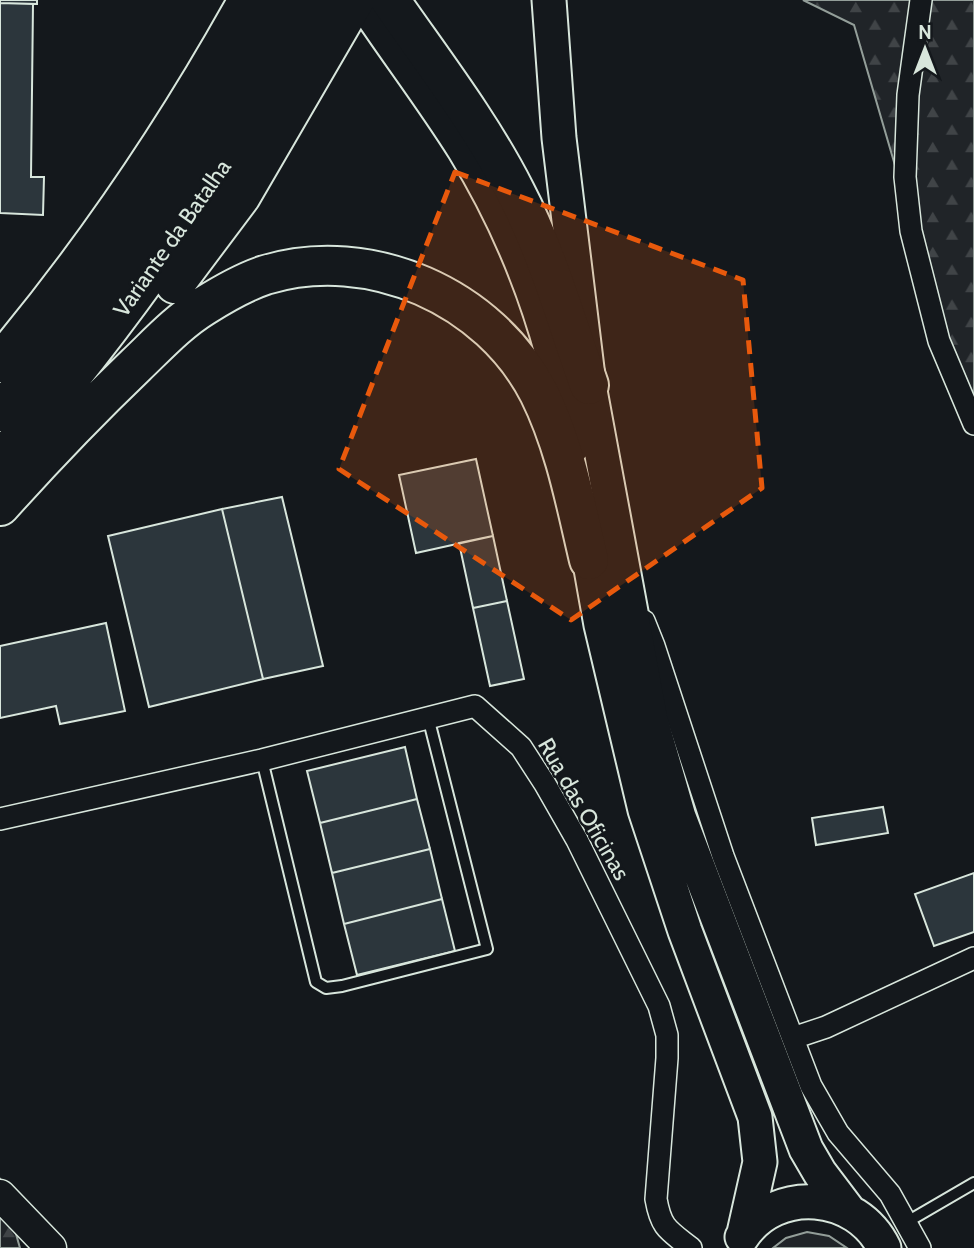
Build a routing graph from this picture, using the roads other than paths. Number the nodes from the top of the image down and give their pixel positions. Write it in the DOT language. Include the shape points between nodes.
graph roads {
  1 [pos="248,0"];
  2 [pos="287,0"];
  3 [pos="323,0"];
  4 [pos="355,0"];
  5 [pos="362,0"];
  6 [pos="390,0"];
  7 [pos="549,0"];
  8 [pos="921,0"];
  9 [pos="426,74"];
  10 [pos="0,363"];
  11 [pos="589,385"];
  12 [pos="0,412"];
  13 [pos="79,420"];
  14 [pos="974,424"];
  15 [pos="0,461"];
  16 [pos="0,506"];
  17 [pos="589,560"];
  18 [pos="625,575"];
  19 [pos="428,717"];
  20 [pos="262,760"];
  21 [pos="0,819"];
  22 [pos="974,958"];
  23 [pos="793,1038"];
  24 [pos="974,1183"];
  25 [pos="0,1195"];
  26 [pos="848,1210"];
  27 [pos="890,1236"];
  28 [pos="740,1240"];
  29 [pos="51,1248"];
  30 [pos="691,1248"];
  31 [pos="920,1248"];
  1 -- 10 [label="highway" via="152,160"];
  2 -- 12 [label="highway, Variante da Batalha" via="183,171"];
  3 -- 15 [label="highway, Variante da Batalha" via="181,232 98,343"];
  4 -- 13 [label="highway" via="241,195"];
  5 -- 9 [label="main road"];
  6 -- 9 [label="highway"];
  7 -- 11 [label="main road" via="559,138"];
  8 -- 14 [label="street" via="908,94 905,177 911,231 939,341"];
  9 -- 11 [label="highway" via="479,130 515,191"];
  9 -- 17 [label="main road" via="499,211 540,310 567,412"];
  11 -- 18 [label="main road"];
  13 -- 16 [label="highway"];
  13 -- 17 [label="highway" via="171,330 244,284 285,270 322,267 407,279 487,325 525,370 551,421"];
  17 -- 28 [label="main road" via="613,680 653,836 755,1117 760,1162"];
  18 -- 23 [label="street" via="654,646 719,845"];
  18 -- 26 [label="main road" via="651,720 679,817 806,1149"];
  19 -- 20 [label="street, Rua das Oficinas"];
  19 -- 20 [label="lane" via="487,949 342,985 326,988 316,982"];
  19 -- 30 [label="street, Rua das Oficinas" via="475,706 521,747 577,840 645,976 667,1035 667,1088 656,1199 660,1220"];
  20 -- 21 [label="street, Rua das Oficinas"];
  22 -- 23 [label="street"];
  23 -- 27 [label="street" via="828,1118 881,1180"];
  24 -- 27 [label="lane"];
  25 -- 29 [label="street"];
  26 -- 27 [label="main road"];
  26 -- 28 [label="main road" via="817,1201 784,1205 762,1216"];
  27 -- 31 [label="street"];
}
